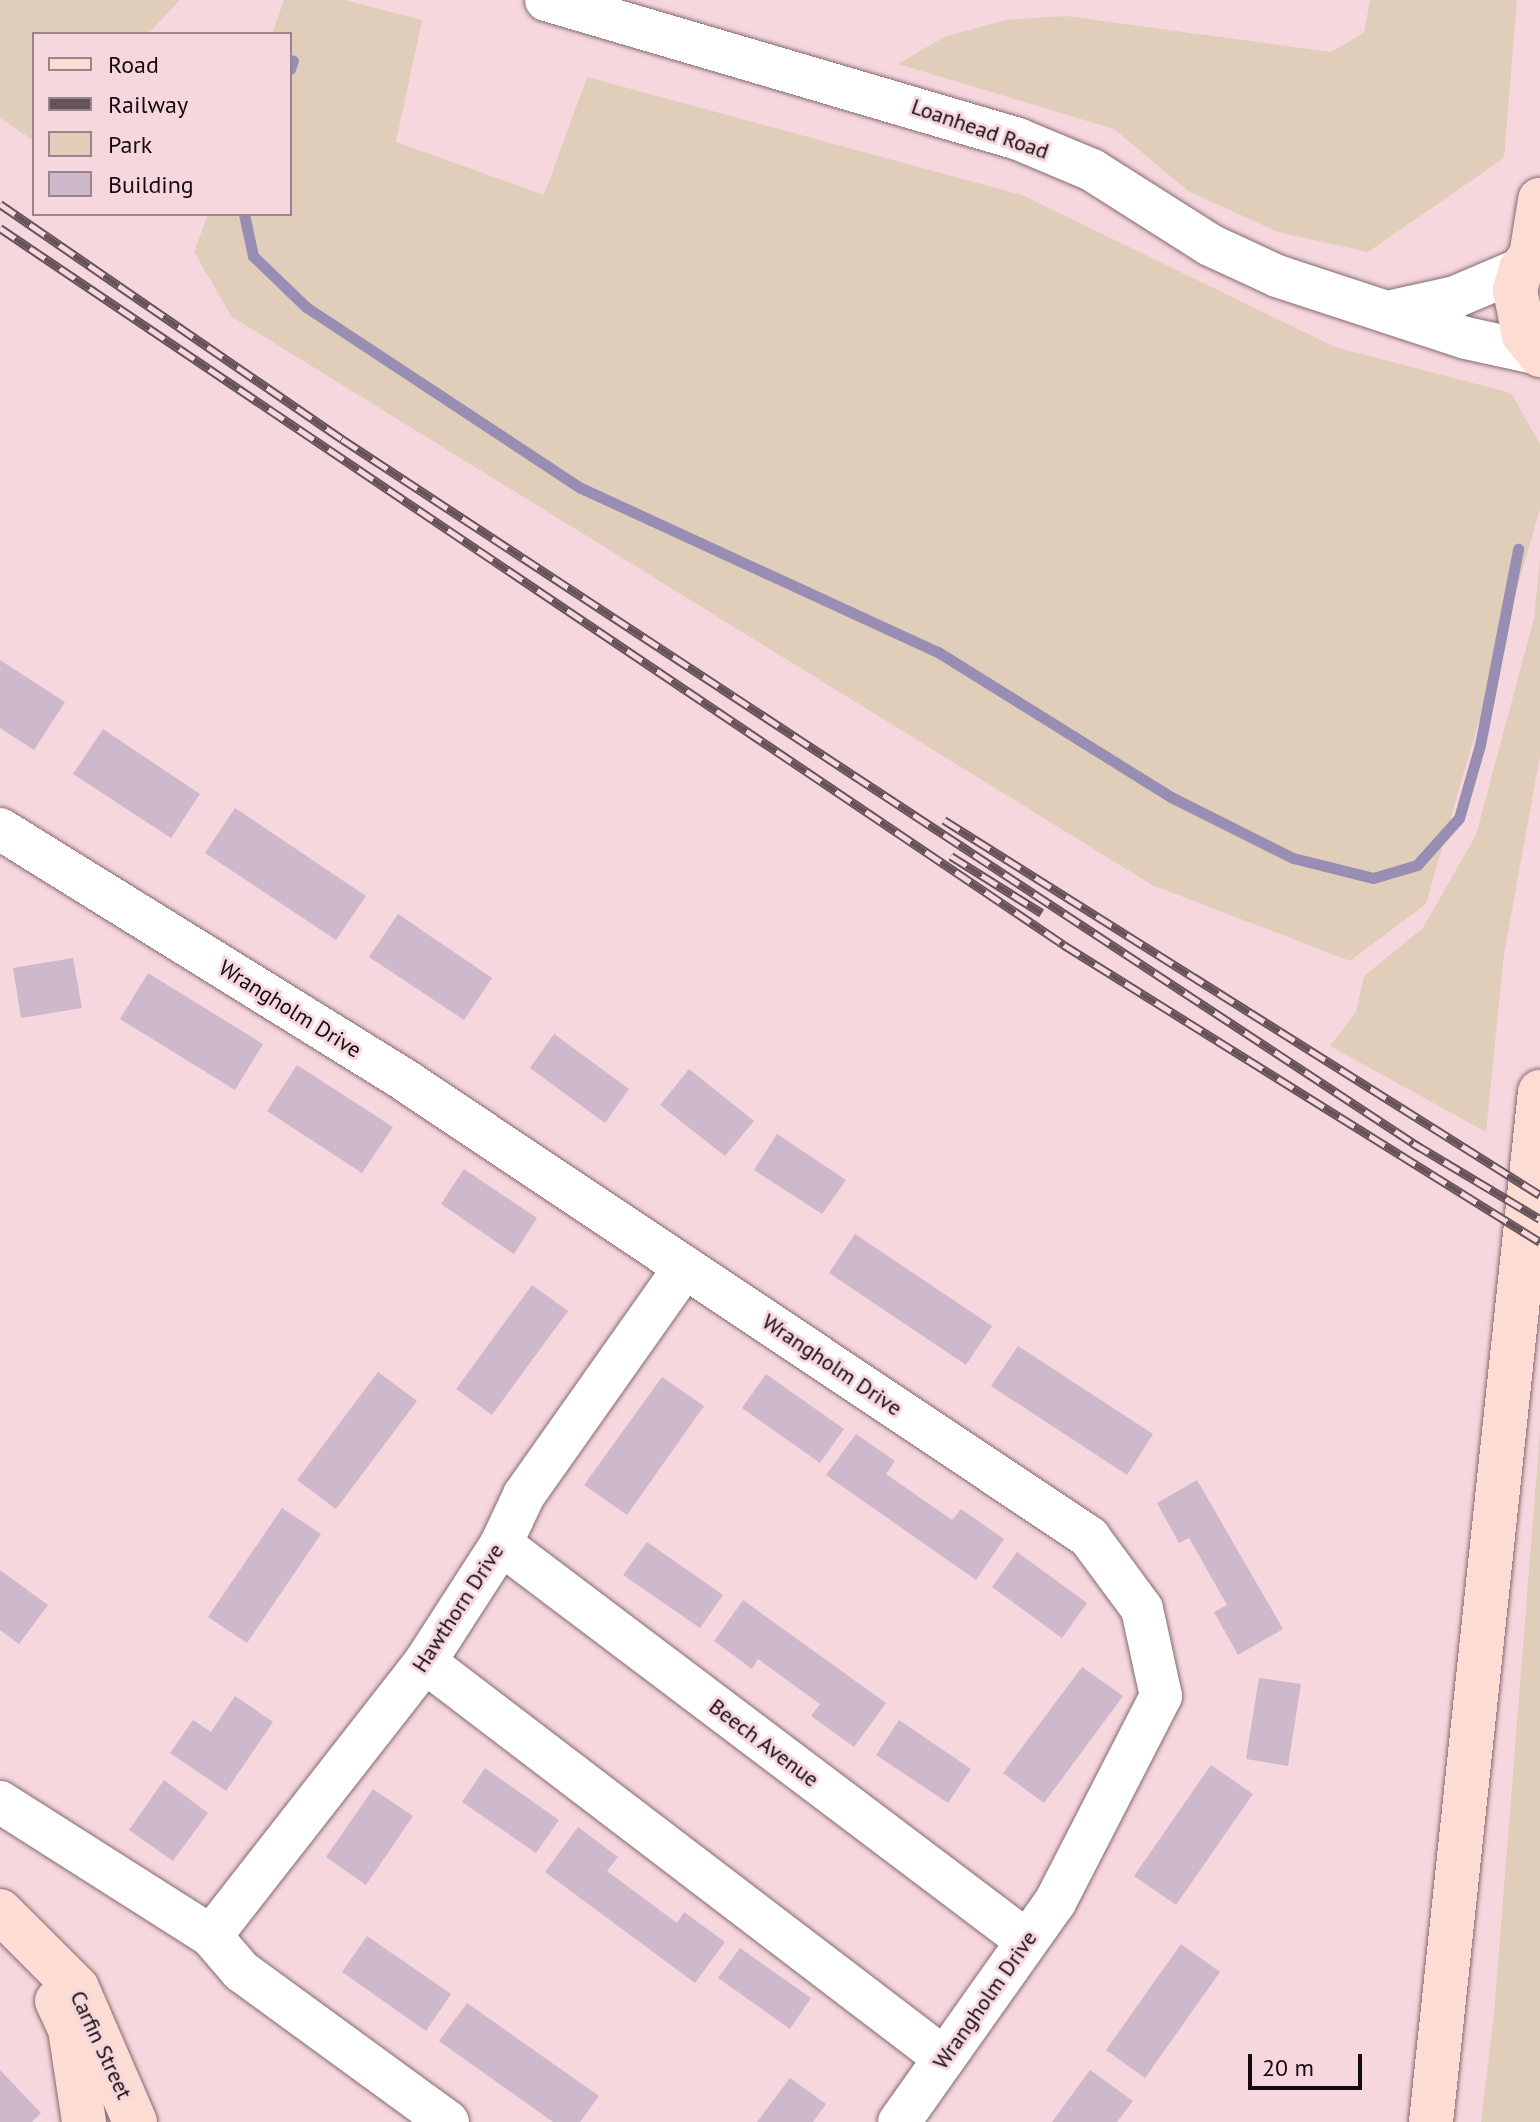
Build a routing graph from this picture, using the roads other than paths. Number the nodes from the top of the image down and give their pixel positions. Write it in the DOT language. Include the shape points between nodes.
graph roads {
  1 [pos="546,0"];
  2 [pos="1540,200"];
  3 [pos="1531,254"];
  4 [pos="1392,311"];
  5 [pos="1539,354"];
  6 [pos="4,842"];
  7 [pos="1540,1092"];
  8 [pos="685,1267"];
  9 [pos="501,1544"];
  10 [pos="425,1662"];
  11 [pos="0,1802"];
  12 [pos="14,1924"];
  13 [pos="211,1936"];
  14 [pos="1027,1941"];
  15 [pos="944,2058"];
  16 [pos="84,2122"];
  17 [pos="135,2122"];
  18 [pos="448,2122"];
  19 [pos="899,2122"];
  20 [pos="1431,2122"];
  1 -- 4 [label="street, Loanhead Road" via="1018,139 1092,170 1210,245 1277,276"];
  2 -- 3 [label="main road"];
  3 -- 4 [label="street, Loanhead Road" via="1455,297"];
  3 -- 5 [label="main road" via="1516,311"];
  4 -- 5 [label="street, Loanhead Road" via="1466,338"];
  6 -- 8 [label="street, Wrangholm Drive" via="409,1083"];
  7 -- 20 [label="main road"];
  8 -- 9 [label="street, Hawthorn Drive" via="524,1495"];
  8 -- 14 [label="street, Wrangholm Drive" via="1089,1537 1142,1609 1161,1696 1055,1902"];
  9 -- 10 [label="street, Hawthorn Drive"];
  9 -- 14 [label="street, Beech Avenue"];
  10 -- 13 [label="street, Hawthorn Drive"];
  10 -- 15 [label="street"];
  11 -- 13 [label="street"];
  12 -- 16 [label="main road, Carfin Street" via="70,2029"];
  12 -- 17 [label="main road, Carfin Street" via="77,1988"];
  13 -- 18 [label="street" via="241,1971"];
  14 -- 15 [label="street, Wrangholm Drive"];
  15 -- 19 [label="street, Wrangholm Drive"];
}
